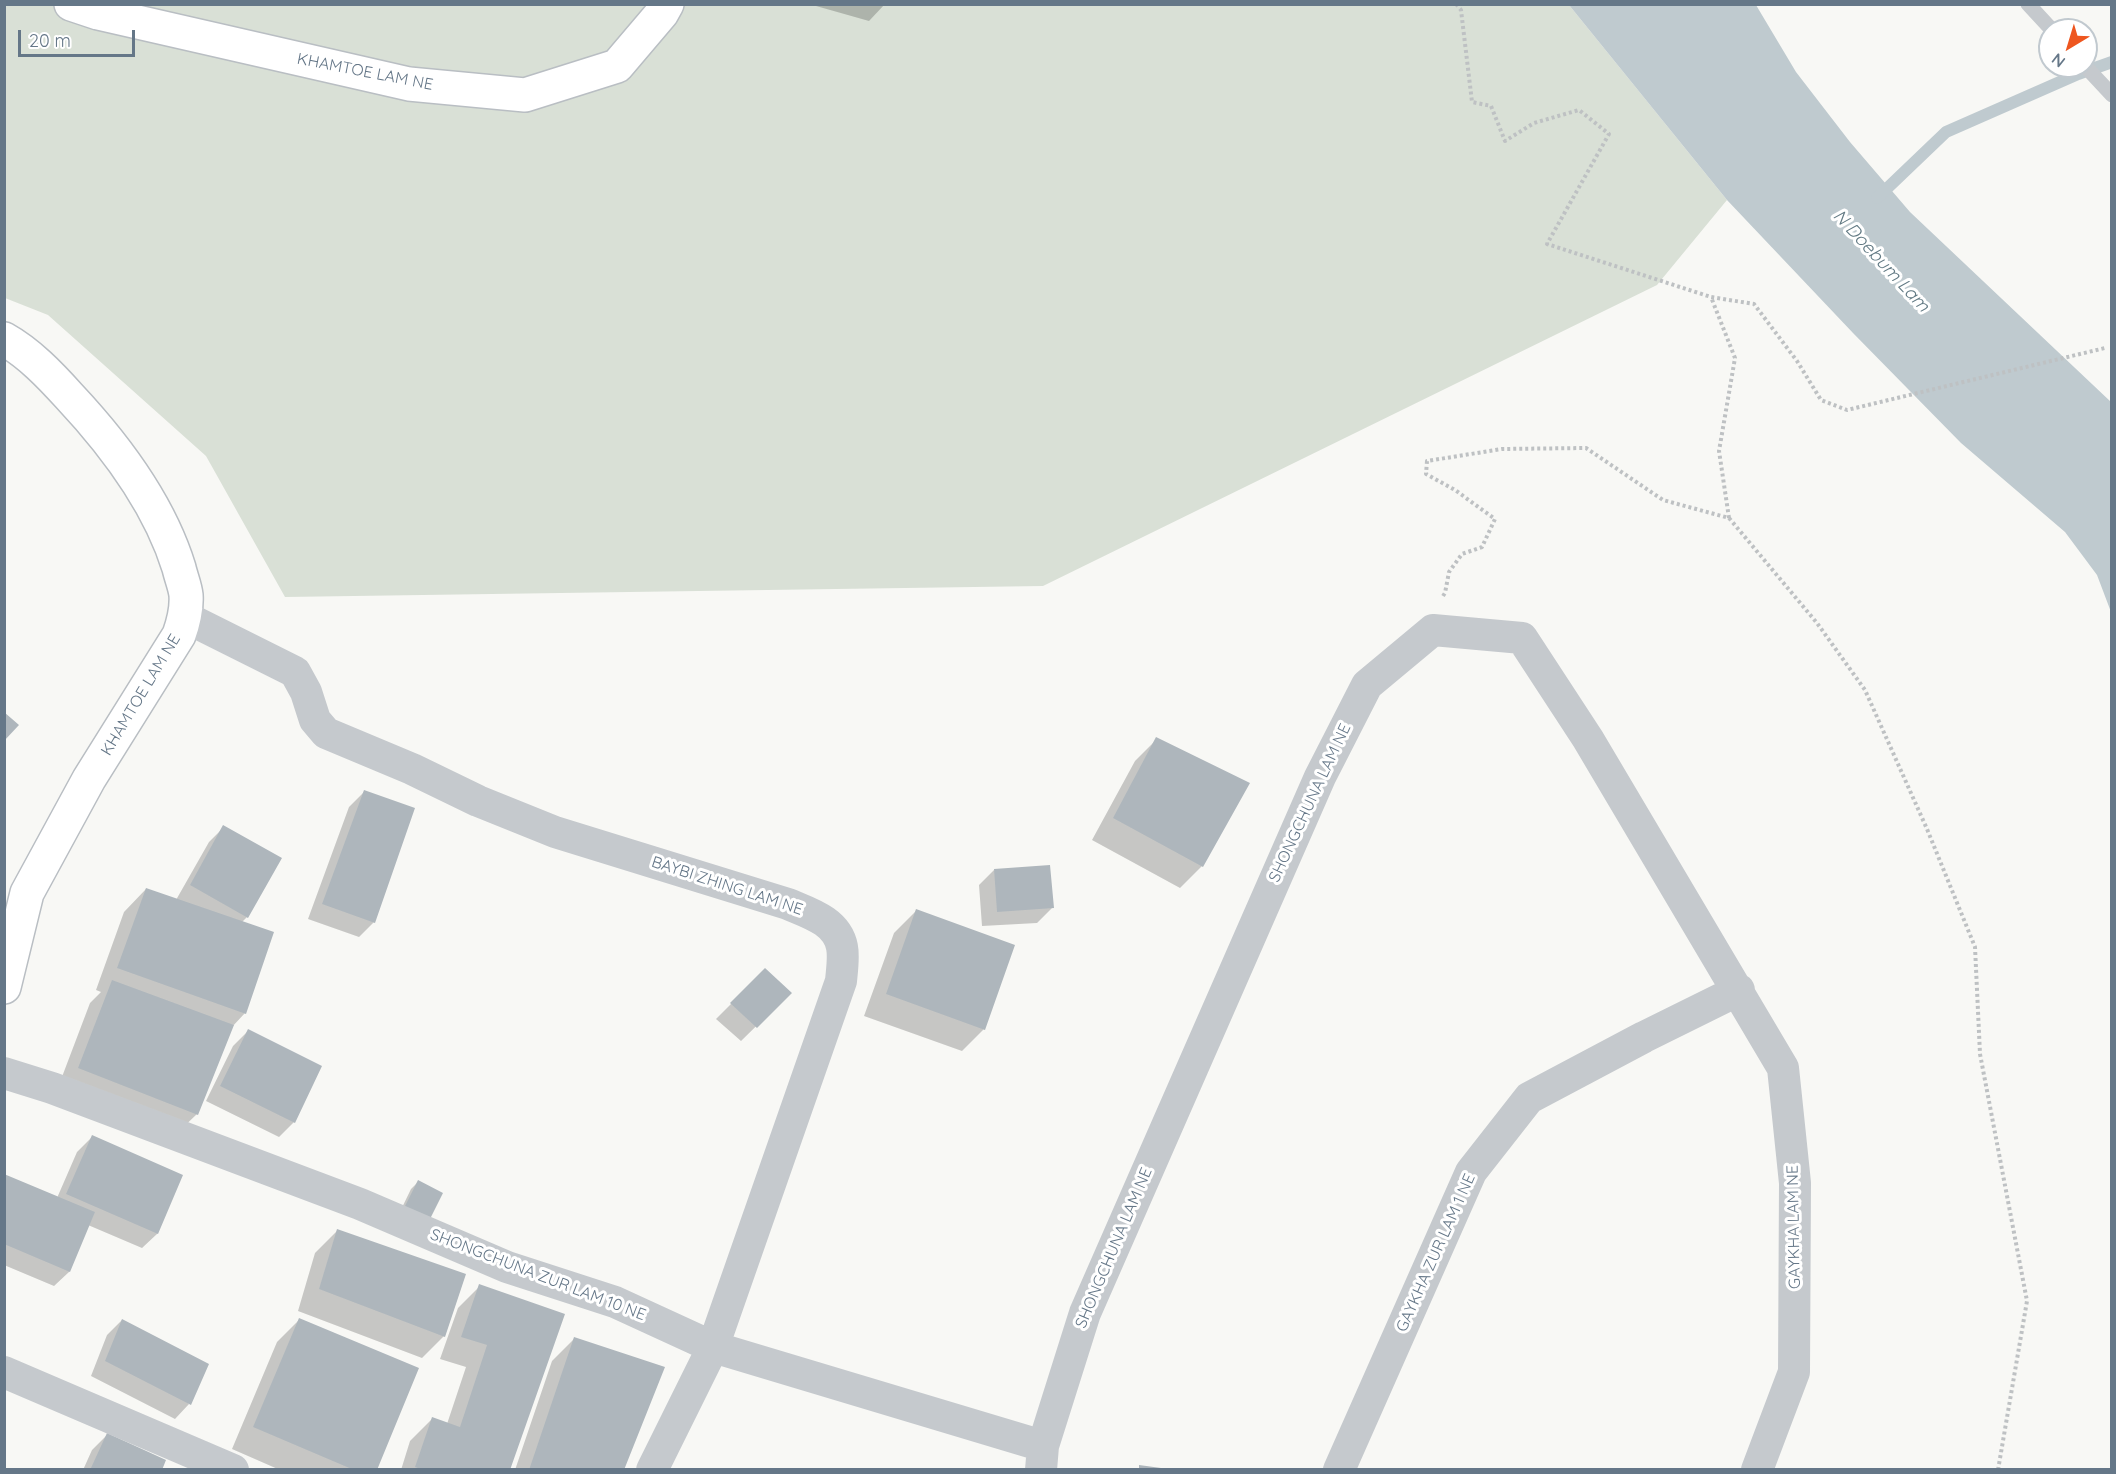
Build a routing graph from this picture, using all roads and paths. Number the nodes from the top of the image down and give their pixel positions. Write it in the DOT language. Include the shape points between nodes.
graph roads {
  1 [pos="71,4"];
  2 [pos="667,4"];
  3 [pos="1456,4"];
  4 [pos="2028,4"];
  5 [pos="2041,18"];
  6 [pos="2096,78"];
  7 [pos="2112,95"];
  8 [pos="1711,297"];
  9 [pos="4,339"];
  10 [pos="2105,348"];
  11 [pos="1729,518"];
  12 [pos="1439,599"];
  13 [pos="185,617"];
  14 [pos="4,987"];
  15 [pos="1739,990"];
  16 [pos="4,1073"];
  17 [pos="713,1347"];
  18 [pos="4,1372"];
  19 [pos="1042,1458"];
  20 [pos="233,1470"];
  21 [pos="652,1470"];
  22 [pos="1339,1470"];
  23 [pos="1757,1470"];
  24 [pos="1998,1470"];
  1 -- 2 [label="main road, KHAMTOE LAM NE" via="409,84 525,95 617,66"];
  3 -- 8 [label="path" via="1461,10 1472,102 1491,106 1505,141 1534,123 1579,110 1609,134 1547,244"];
  4 -- 5 [label="lane"];
  6 -- 7 [label="lane"];
  8 -- 10 [label="path" via="1754,304 1821,400 1847,410"];
  8 -- 11 [label="path" via="1736,358 1719,451"];
  9 -- 13 [label="main road, KHAMTOE LAM NE" via="55,381 97,426 132,474 176,558 186,593"];
  11 -- 12 [label="path" via="1663,500 1586,448 1502,449 1427,461 1426,474 1494,519 1482,547 1462,554 1449,572 1445,593"];
  11 -- 24 [label="path" via="1817,623 1865,690 1975,947 1980,1054 2027,1301"];
  13 -- 14 [label="main road, KHAMTOE LAM NE" via="179,635 90,779 27,893"];
  13 -- 17 [label="street, BAYBI ZHING LAM NE" via="295,672 315,720 326,733 555,832 788,904 820,917 836,932 842,947 841,981"];
  15 -- 19 [label="street, SHONGCHUNA LAM NE" via="1588,739 1522,638 1433,630 1367,685 1320,777 1085,1313"];
  15 -- 22 [label="street, GAYKHA ZUR LAM 1 NE" via="1529,1098 1471,1172"];
  15 -- 23 [label="street, GAYKHA LAM NE" via="1783,1068 1795,1183 1794,1372"];
  16 -- 17 [label="street, SHONGCHUNA ZUR LAM 10 NE" via="360,1204 507,1267 615,1302"];
  17 -- 19 [label="street, SHONGCHUNA ZUR LAM 10 NE"];
  17 -- 21 [label="street, BAYBI ZHING LAM NE"];
  18 -- 20 [label="street"];
}
